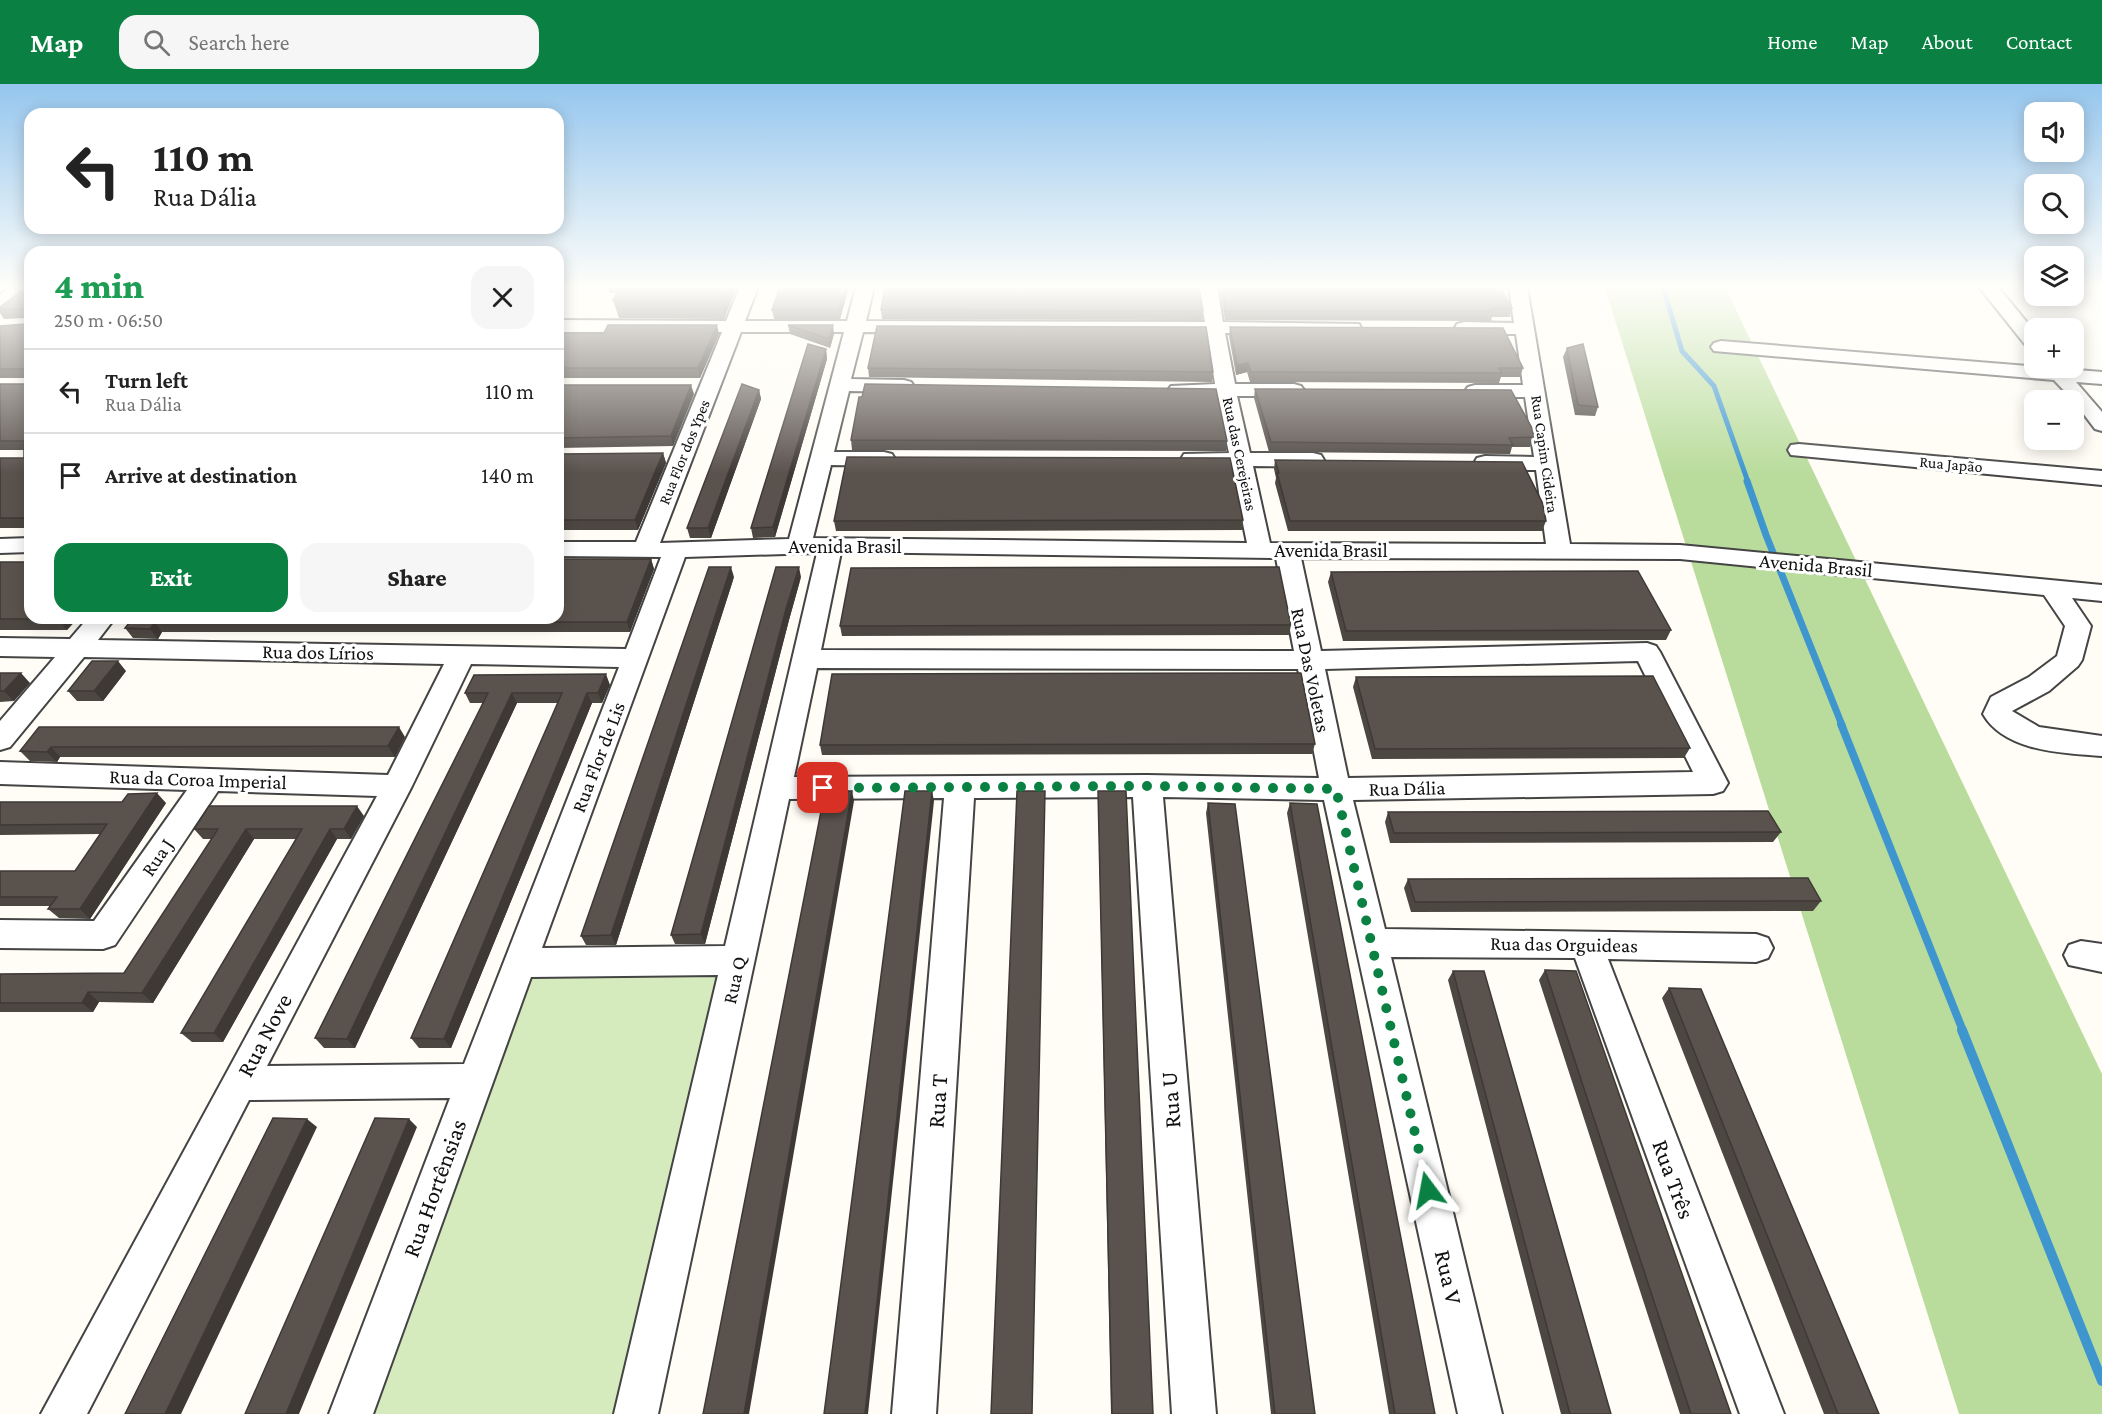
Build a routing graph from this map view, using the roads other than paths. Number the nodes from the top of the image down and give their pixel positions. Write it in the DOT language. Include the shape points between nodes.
graph roads {
  1 [pos="725,349"];
  2 [pos="849,349"];
  3 [pos="1219,349"];
  4 [pos="1529,349"];
  5 [pos="1750,349"];
  6 [pos="2024,369"];
  7 [pos="2084,375"];
  8 [pos="2063,378"];
  9 [pos="2102,378"];
  10 [pos="840,385"];
  11 [pos="687,386"];
  12 [pos="711,386"];
  13 [pos="922,386"];
  14 [pos="1156,389"];
  15 [pos="1226,390"];
  16 [pos="1310,390"];
  17 [pos="1452,391"];
  18 [pos="1536,391"];
  19 [pos="2102,425"];
  20 [pos="1799,450"];
  21 [pos="683,454"];
  22 [pos="660,455"];
  23 [pos="822,458"];
  24 [pos="905,459"];
  25 [pos="1168,459"];
  26 [pos="1240,459"];
  27 [pos="1334,461"];
  28 [pos="1464,462"];
  29 [pos="1546,464"];
  30 [pos="2102,478"];
  31 [pos="24,545"];
  32 [pos="0,546"];
  33 [pos="815,546"];
  34 [pos="564,549"];
  35 [pos="645,550"];
  36 [pos="676,550"];
  37 [pos="1260,550"];
  38 [pos="1559,550"];
  39 [pos="1287,551"];
  40 [pos="2052,588"];
  41 [pos="2102,592"];
  42 [pos="97,624"];
  43 [pos="0,647"];
  44 [pos="77,647"];
  45 [pos="462,655"];
  46 [pos="635,657"];
  47 [pos="805,659"];
  48 [pos="1310,660"];
  49 [pos="0,740"];
  50 [pos="2102,746"];
  51 [pos="0,773"];
  52 [pos="210,780"];
  53 [pos="397,786"];
  54 [pos="1147,786"];
  55 [pos="777,788"];
  56 [pos="960,788"];
  57 [pos="1336,789"];
  58 [pos="0,934"];
  59 [pos="1371,943"];
  60 [pos="1586,944"];
  61 [pos="1756,948"];
  62 [pos="738,960"];
  63 [pos="521,963"];
  64 [pos="474,1081"];
  65 [pos="239,1083"];
  66 [pos="63,1414"];
  67 [pos="351,1414"];
  68 [pos="636,1414"];
  69 [pos="914,1414"];
  70 [pos="1194,1414"];
  71 [pos="1480,1414"];
  72 [pos="1762,1414"];
  1 -- 12 [label="street, Rua Flor dos Ypes"];
  2 -- 10 [label="street, Rua Q"];
  3 -- 15 [label="street, Rua das Cerejeiras"];
  4 -- 18 [label="street, Rua Capim Cideira"];
  5 -- 6 [label="street"];
  7 -- 9 [label="street"];
  8 -- 19 [label="street"];
  10 -- 13 [label="street"];
  10 -- 23 [label="street, Rua Q"];
  11 -- 12 [label="street"];
  12 -- 21 [label="street, Rua Flor dos Ypes"];
  14 -- 15 [label="street"];
  15 -- 16 [label="street"];
  15 -- 26 [label="street, Rua das Cerejeiras"];
  17 -- 18 [label="street"];
  18 -- 29 [label="street, Rua Capim Cideira"];
  20 -- 30 [label="street, Rua Japão"];
  21 -- 22 [label="street"];
  21 -- 35 [label="street, Rua Flor dos Ypes"];
  23 -- 24 [label="street"];
  23 -- 33 [label="street, Rua Q"];
  25 -- 26 [label="street"];
  26 -- 27 [label="street"];
  26 -- 37 [label="street, Rua das Cerejeiras"];
  28 -- 29 [label="street"];
  29 -- 38 [label="street, Rua Capim Cideira"];
  31 -- 32 [label="street"];
  33 -- 36 [label="street, Avenida Brasil"];
  33 -- 37 [label="street, Avenida Brasil"];
  33 -- 47 [label="street, Rua Q"];
  34 -- 35 [label="street, Avenida Brasil"];
  35 -- 36 [label="street, Avenida Brasil"];
  36 -- 46 [label="street, Rua Flor de Lis"];
  37 -- 39 [label="street, Avenida Brasil"];
  38 -- 39 [label="street, Avenida Brasil"];
  38 -- 40 [label="street, Avenida Brasil" via="1680,552"];
  39 -- 48 [label="street, Rua Das Voletas"];
  40 -- 41 [label="street, Avenida Brasil"];
  40 -- 50 [label="street" via="2078,626 2069,660 2039,684 2001,704 1997,714 2008,726 2035,737"];
  42 -- 44 [label="street"];
  43 -- 44 [label="street, Rua dos Lírios"];
  44 -- 45 [label="street, Rua dos Lírios"];
  44 -- 49 [label="street"];
  45 -- 46 [label="street, Rua dos Lírios"];
  45 -- 53 [label="street, Rua Nove"];
  46 -- 63 [label="street, Rua Flor de Lis"];
  47 -- 48 [label="street"];
  47 -- 55 [label="street, Rua Q"];
  48 -- 57 [label="street, Rua Das Voletas"];
  48 -- 57 [label="street, Rua Dália" via="1647,652 1713,783"];
  51 -- 52 [label="street, Rua da Coroa Imperial"];
  52 -- 53 [label="street, Rua da Coroa Imperial"];
  52 -- 58 [label="street, Rua J" via="103,935"];
  53 -- 65 [label="street, Rua Nove"];
  54 -- 56 [label="street, Rua Dália"];
  54 -- 57 [label="street, Rua Dália"];
  54 -- 70 [label="street, Rua U"];
  55 -- 56 [label="street, Rua Dália"];
  55 -- 62 [label="street, Rua Q"];
  56 -- 69 [label="street, Rua T"];
  57 -- 59 [label="street, Rua V"];
  59 -- 60 [label="street, Rua das Orguideas"];
  59 -- 71 [label="street, Rua V"];
  60 -- 61 [label="street, Rua das Orguideas"];
  60 -- 72 [label="street, Rua Três"];
  62 -- 63 [label="street"];
  62 -- 68 [label="street, Rua Q"];
  63 -- 64 [label="street, Rua Hortênsias"];
  64 -- 65 [label="street"];
  64 -- 67 [label="street, Rua Hortênsias"];
  65 -- 66 [label="street, Rua Nove"];
}
